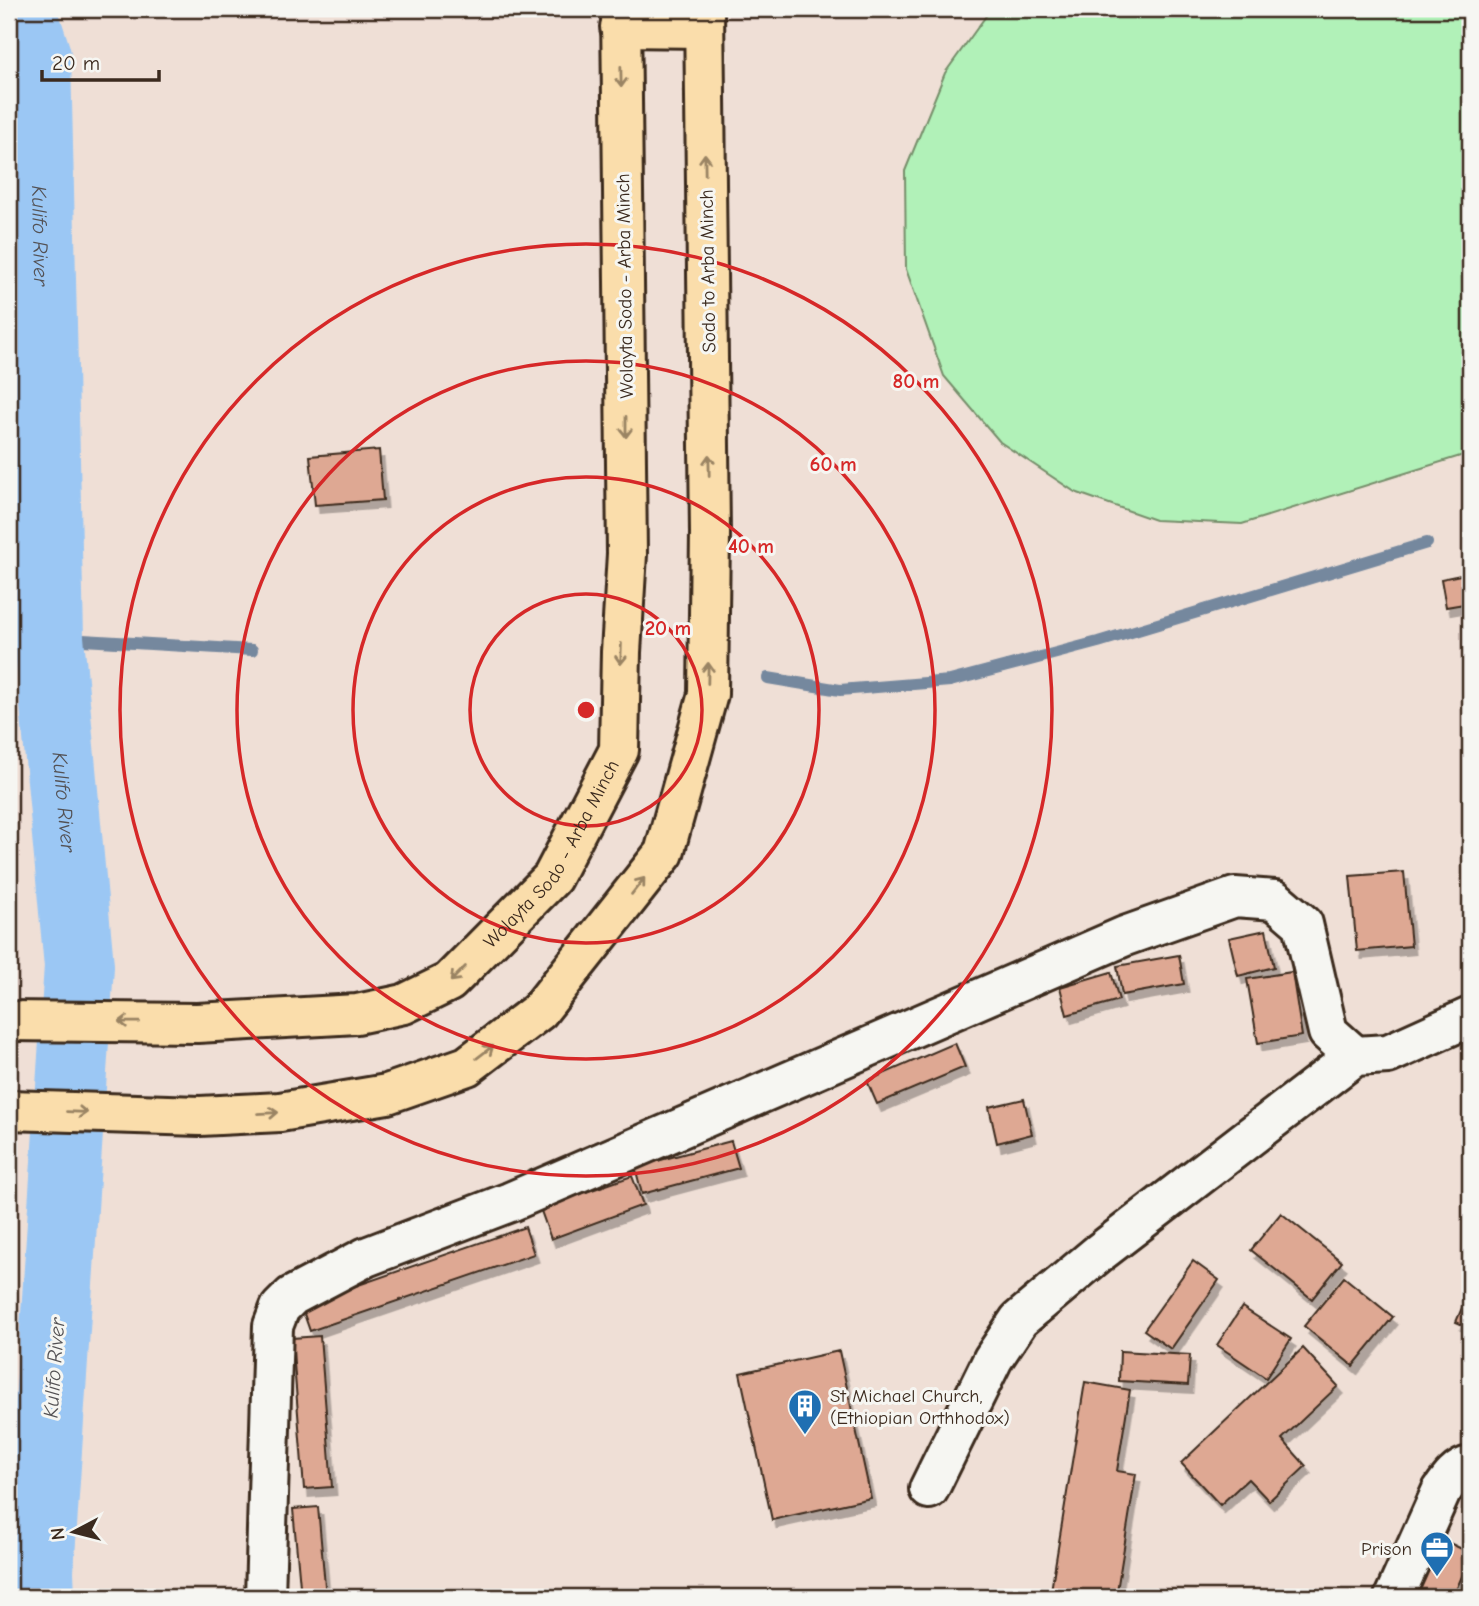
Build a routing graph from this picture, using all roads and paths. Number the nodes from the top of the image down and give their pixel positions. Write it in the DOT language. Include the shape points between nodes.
graph roads {
  1 [pos="621,18"];
  2 [pos="704,19"];
  3 [pos="1470,1017"];
  4 [pos="9,1021"];
  5 [pos="1355,1056"];
  6 [pos="9,1110"];
  7 [pos="1469,1462"];
  8 [pos="929,1489"];
  9 [pos="265,1597"];
  10 [pos="1394,1597"];
  1 -- 2 [label="highway"];
  1 -- 4 [label="highway, Wolayta Sodo - Arba Minch, one-way" via="627,554 619,750 552,878 449,982 404,1004 357,1014 197,1023"];
  6 -- 2 [label="highway, Sodo to Arba Minch, one-way" via="200,1116 280,1112 387,1094 467,1066 539,1011 664,853 708,694"];
  3 -- 5 [label="street" via="1388,1054"];
  5 -- 8 [label="street" via="1019,1320 993,1359"];
  5 -- 9 [label="street" via="1328,1032 1303,924 1275,901 1235,897 1125,936 510,1202 366,1257 292,1296 279,1308 273,1326"];
  7 -- 10 [label="street" via="1441,1492"];
}
